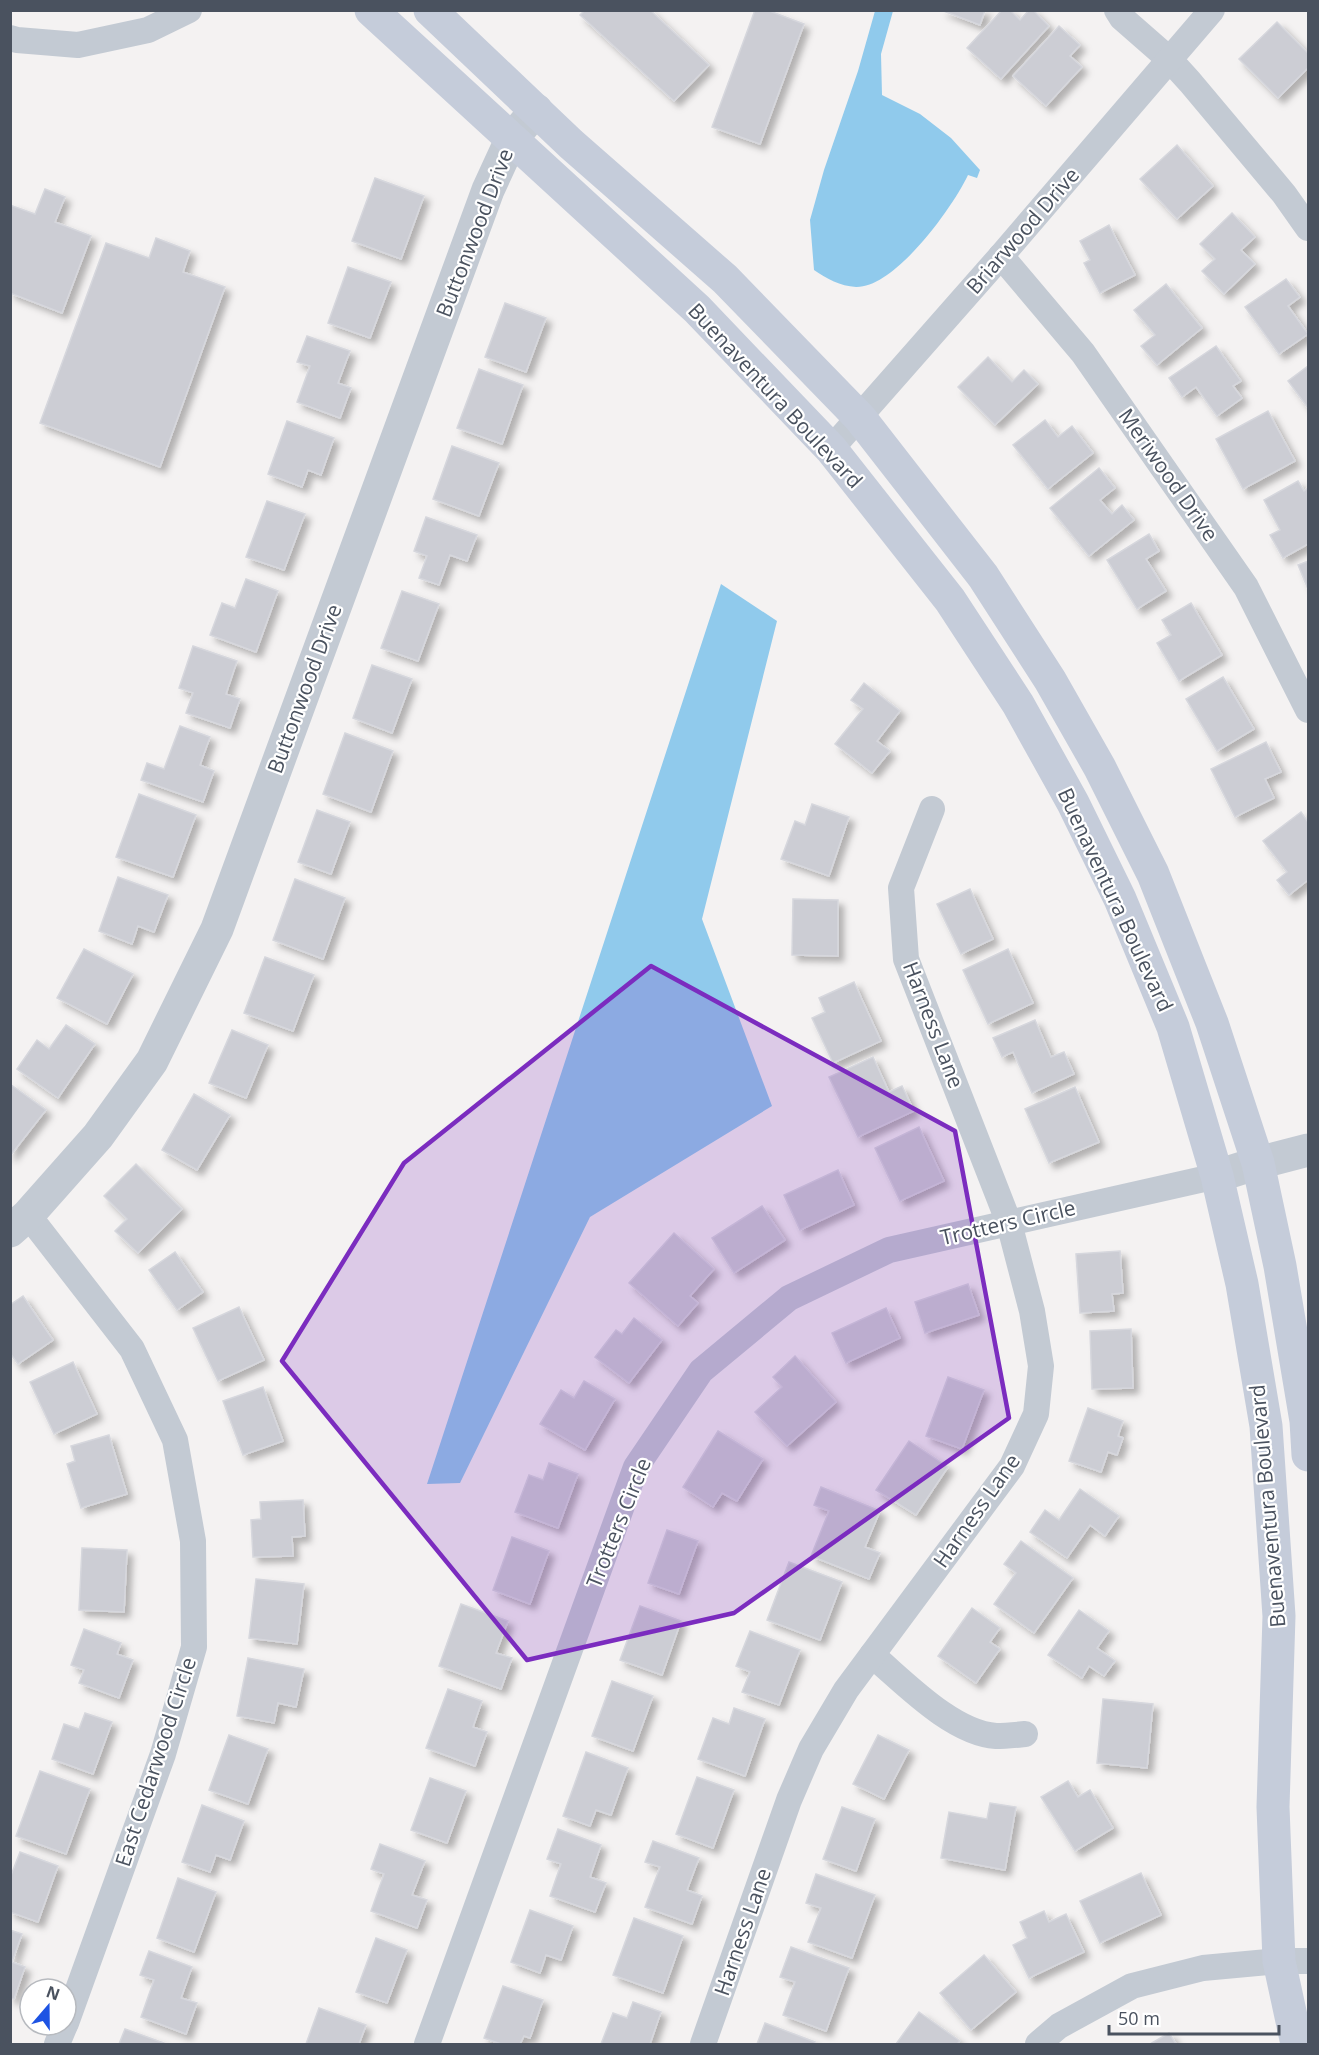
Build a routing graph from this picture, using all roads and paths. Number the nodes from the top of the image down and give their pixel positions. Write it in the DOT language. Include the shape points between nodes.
graph roads {
  1 [pos="189,10"];
  2 [pos="371,10"];
  3 [pos="429,10"];
  4 [pos="1117,10"];
  5 [pos="1212,10"];
  6 [pos="10,38"];
  7 [pos="1170,60"];
  8 [pos="536,110"];
  9 [pos="511,140"];
  10 [pos="1308,228"];
  11 [pos="1001,256"];
  12 [pos="860,418"];
  13 [pos="831,449"];
  14 [pos="1308,710"];
  15 [pos="932,809"];
  16 [pos="1308,1150"];
  17 [pos="1258,1163"];
  18 [pos="1217,1176"];
  19 [pos="1009,1222"];
  20 [pos="19,1223"];
  21 [pos="1308,1455"];
  22 [pos="872,1655"];
  23 [pos="1024,1734"];
  24 [pos="1294,1961"];
  25 [pos="78,1991"];
  26 [pos="427,2044"];
  27 [pos="703,2044"];
  28 [pos="1038,2044"];
  29 [pos="1297,2044"];
  1 -- 6 [label="street" via="148,30 78,45"];
  2 -- 9 [label="main road, Buenaventura Boulevard"];
  3 -- 8 [label="main road, Buenaventura Boulevard"];
  4 -- 7 [label="street"];
  5 -- 7 [label="street, Briarwood Drive"];
  7 -- 10 [label="street" via="1284,194"];
  7 -- 11 [label="street, Briarwood Drive"];
  8 -- 9 [label="street, Buttonwood Drive"];
  8 -- 12 [label="main road, Buenaventura Boulevard" via="725,279"];
  9 -- 13 [label="main road, Buenaventura Boulevard" via="697,309"];
  9 -- 20 [label="street, Buttonwood Drive" via="484,201 217,929 152,1061 98,1136"];
  11 -- 12 [label="street, Briarwood Drive"];
  11 -- 14 [label="street, Meriwood Drive" via="1083,353 1246,587"];
  12 -- 13 [label="street, Briarwood Drive"];
  12 -- 17 [label="main road, Buenaventura Boulevard" via="983,576 1050,680 1100,768 1158,885 1212,1023"];
  13 -- 18 [label="main road, Buenaventura Boulevard" via="950,600 1018,704 1073,803 1120,899 1173,1027"];
  15 -- 19 [label="street, Harness Lane" via="901,888 906,959"];
  16 -- 17 [label="street"];
  17 -- 18 [label="street"];
  17 -- 21 [label="main road, Buenaventura Boulevard" via="1282,1277"];
  18 -- 19 [label="street, Trotters Circle"];
  18 -- 24 [label="main road, Buenaventura Boulevard" via="1242,1284 1266,1426 1279,1616 1274,1807"];
  19 -- 22 [label="street, Harness Lane" via="1032,1311 1041,1366 1036,1414 1012,1466"];
  19 -- 26 [label="street, Trotters Circle" via="889,1250 789,1298 701,1371 636,1467"];
  20 -- 25 [label="street, East Cedarwood Circle" via="132,1349 175,1440 193,1541 194,1647 163,1754"];
  22 -- 23 [label="street" via="960,1725 994,1736"];
  22 -- 27 [label="street, Harness Lane" via="811,1749 789,1800"];
  24 -- 28 [label="street" via="1203,1968 1131,1986 1059,2026"];
  24 -- 29 [label="main road, Buenaventura Boulevard"];
}
